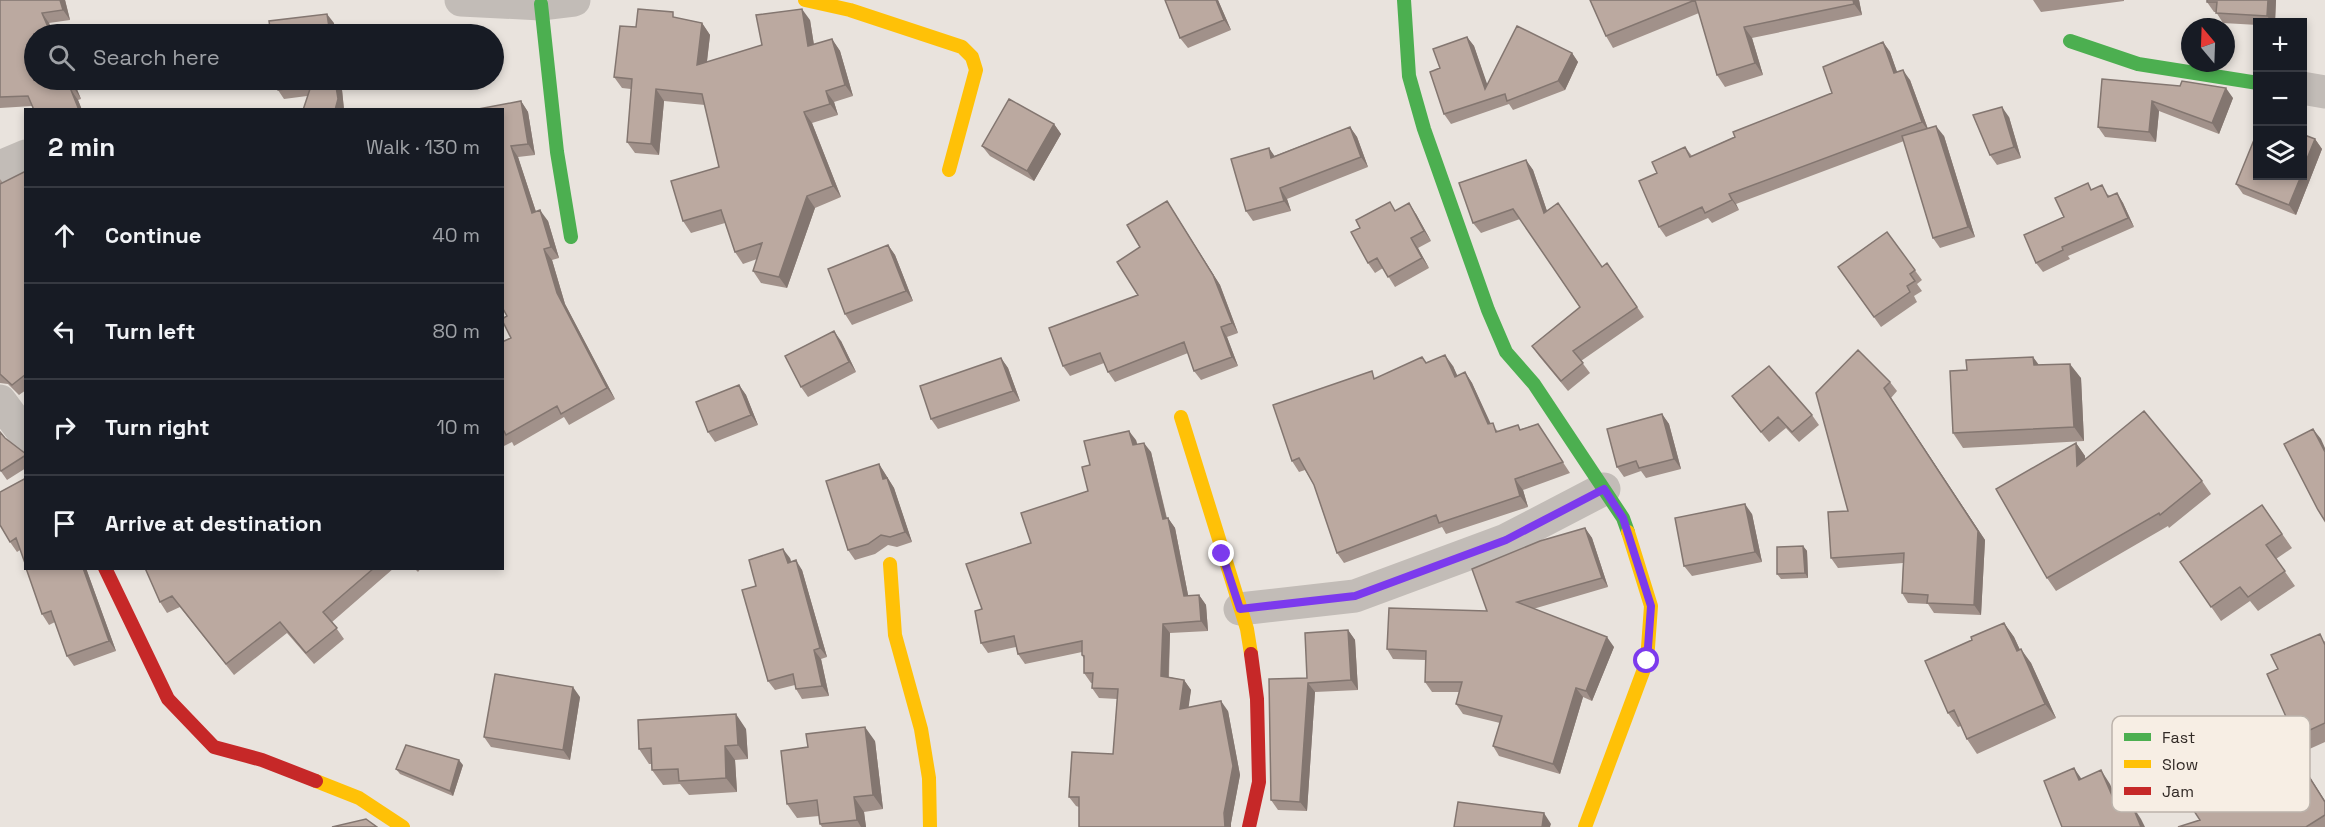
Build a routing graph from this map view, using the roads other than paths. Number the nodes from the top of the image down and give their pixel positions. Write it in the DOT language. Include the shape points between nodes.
graph roads {
  1 [pos="461,0"];
  2 [pos="574,0"];
  3 [pos="805,0"];
  4 [pos="1404,0"];
  5 [pos="541,4"];
  6 [pos="2070,41"];
  7 [pos="2253,81"];
  8 [pos="2307,89"];
  9 [pos="2325,92"];
  10 [pos="24,157"];
  11 [pos="0,167"];
  12 [pos="949,170"];
  13 [pos="571,237"];
  14 [pos="0,401"];
  15 [pos="1181,417"];
  16 [pos="24,433"];
  17 [pos="1604,489"];
  18 [pos="890,564"];
  19 [pos="106,570"];
  20 [pos="1240,609"];
  21 [pos="403,827"];
  22 [pos="930,827"];
  23 [pos="1249,827"];
  24 [pos="1585,827"];
  1 -- 5 [label="street"];
  2 -- 5 [label="street"];
  3 -- 12 [label="street" via="850,10 962,47 972,57 976,70"];
  4 -- 17 [label="street" via="1409,76 1488,310 1506,352 1534,384"];
  5 -- 13 [label="street" via="557,152"];
  6 -- 7 [label="street" via="2138,64"];
  8 -- 9 [label="street"];
  10 -- 11 [label="street"];
  14 -- 16 [label="street"];
  15 -- 20 [label="street"];
  17 -- 20 [label="street" via="1506,540 1355,596"];
  17 -- 24 [label="street" via="1623,518 1651,606 1647,661"];
  18 -- 22 [label="street" via="896,635 921,729 929,778"];
  19 -- 21 [label="street" via="168,699 214,747 262,760 359,798"];
  20 -- 23 [label="street" via="1247,629 1257,699 1259,782"];
}
